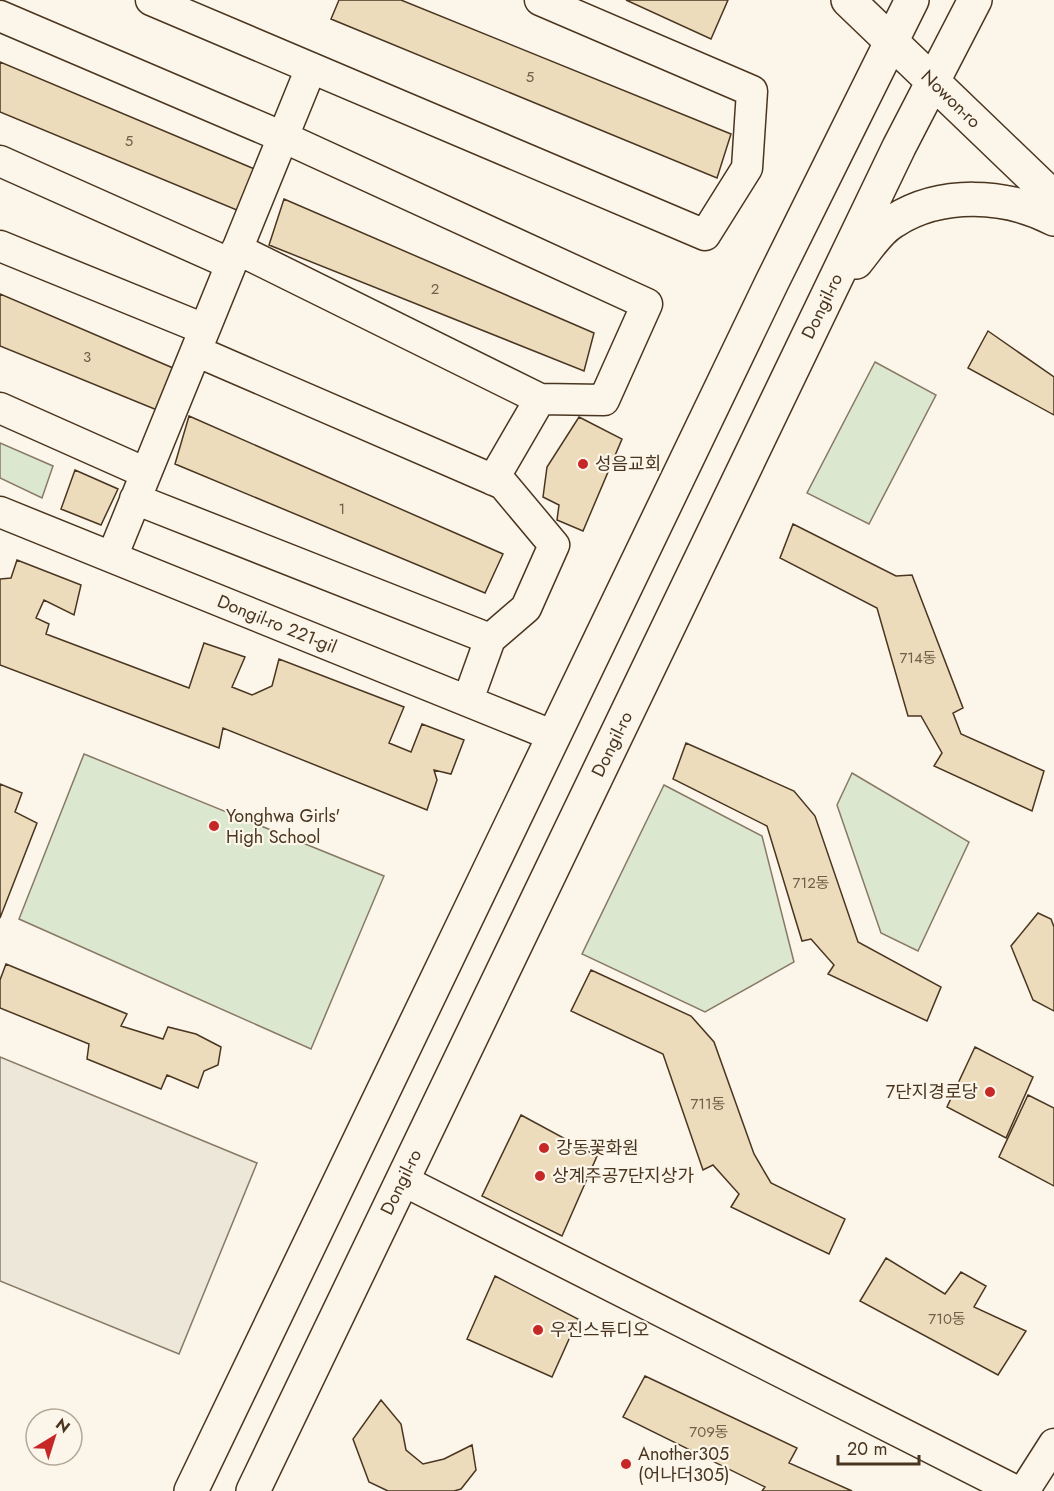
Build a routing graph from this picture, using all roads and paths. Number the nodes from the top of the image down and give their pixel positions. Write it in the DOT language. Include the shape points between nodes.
graph roads {
  1 [pos="151,0"];
  2 [pos="540,0"];
  3 [pos="848,0"];
  4 [pos="912,0"];
  5 [pos="975,0"];
  6 [pos="0,16"];
  7 [pos="891,41"];
  8 [pos="311,68"];
  9 [pos="934,83"];
  10 [pos="283,137"];
  11 [pos="0,161"];
  12 [pos="1054,198"];
  13 [pos="1054,219"];
  14 [pos="0,246"];
  15 [pos="234,256"];
  16 [pos="829,292"];
  17 [pos="200,340"];
  18 [pos="540,399"];
  19 [pos="0,408"];
  20 [pos="493,480"];
  21 [pos="140,486"];
  22 [pos="0,512"];
  23 [pos="112,557"];
  24 [pos="490,639"];
  25 [pos="468,700"];
  26 [pos="554,736"];
  27 [pos="402,1180"];
  28 [pos="1054,1444"];
  29 [pos="191,1491"];
  30 [pos="253,1491"];
  31 [pos="1016,1491"];
  32 [pos="1024,1491"];
  1 -- 8 [label="street"];
  2 -- 8 [label="street" via="752,91 747,168 705,235"];
  3 -- 7 [label="main road, Nowon-ro"];
  4 -- 7 [label="main road"];
  5 -- 9 [label="main road, Dongil-ro"];
  6 -- 10 [label="street"];
  7 -- 9 [label="main road, Nowon-ro"];
  7 -- 26 [label="main road"];
  8 -- 10 [label="street"];
  9 -- 12 [label="main road, Nowon-ro"];
  9 -- 16 [label="main road, Dongil-ro"];
  10 -- 15 [label="street"];
  10 -- 18 [label="street" via="647,304 604,399"];
  11 -- 15 [label="street"];
  13 -- 16 [label="main road" via="1011,202 957,200 923,207 892,221"];
  14 -- 17 [label="street"];
  15 -- 17 [label="street"];
  15 -- 18 [label="street"];
  16 -- 27 [label="main road, Dongil-ro"];
  17 -- 20 [label="street"];
  17 -- 21 [label="street"];
  18 -- 20 [label="street"];
  19 -- 21 [label="street"];
  20 -- 24 [label="street" via="503,484 554,545 526,608"];
  21 -- 23 [label="street"];
  21 -- 24 [label="street"];
  22 -- 23 [label="street, Dongil-ro 221-gil"];
  23 -- 25 [label="street, Dongil-ro 221-gil"];
  24 -- 25 [label="street"];
  25 -- 26 [label="street, Dongil-ro 221-gil"];
  26 -- 29 [label="main road"];
  27 -- 30 [label="main road, Dongil-ro"];
  27 -- 31 [label="street"];
  28 -- 32 [label="street"];
}
